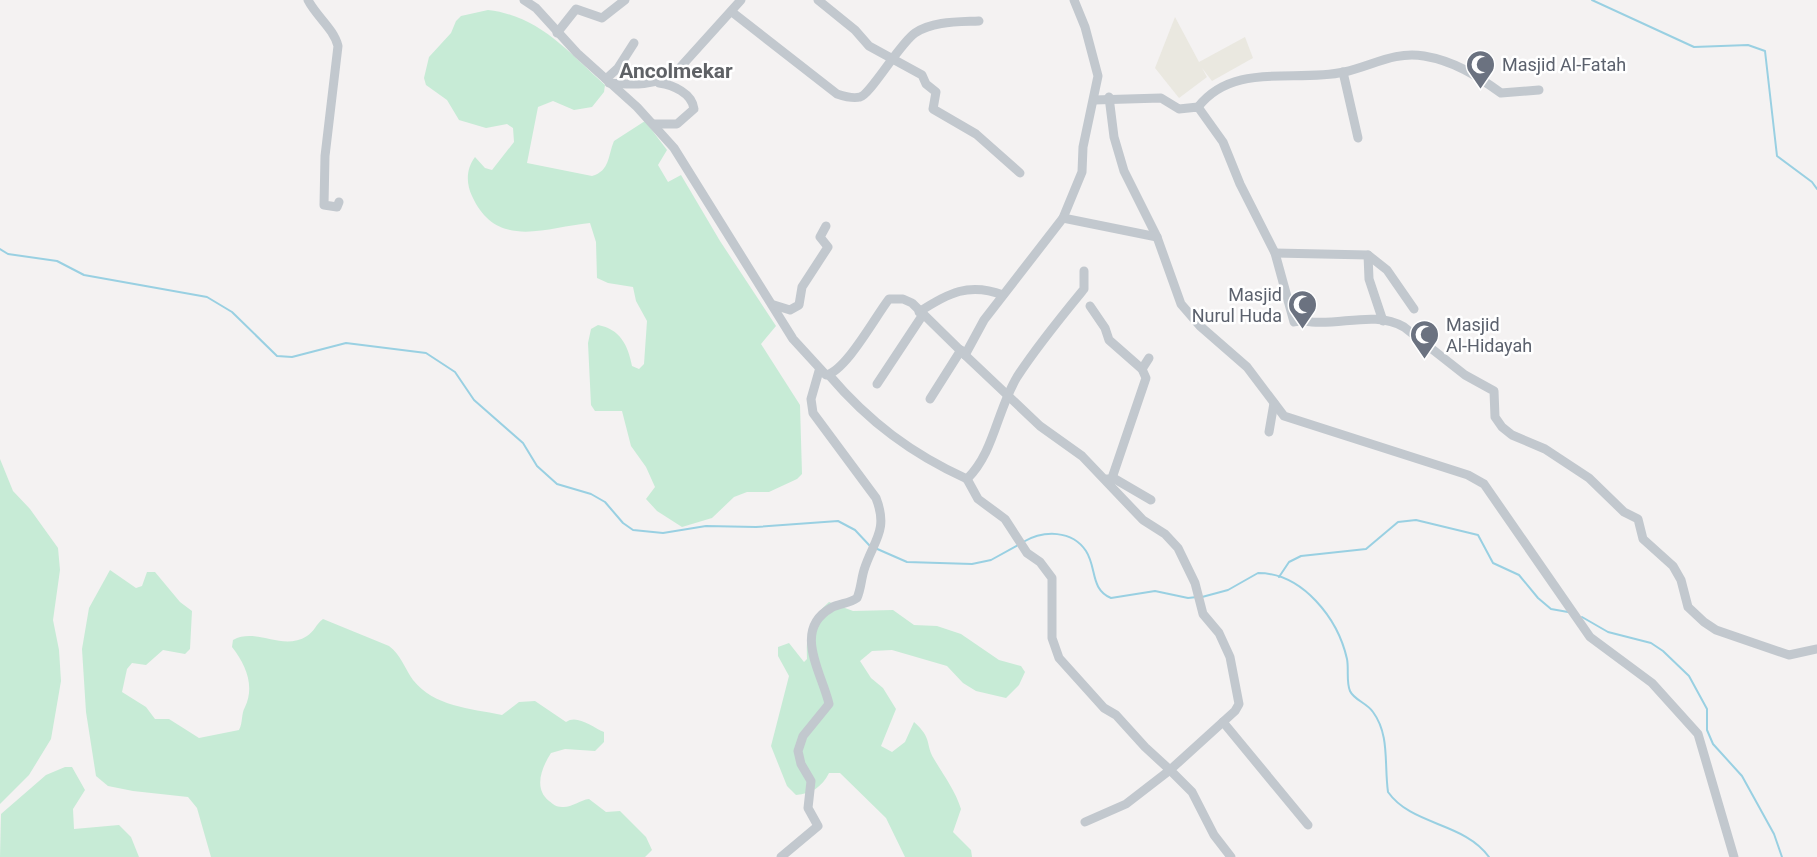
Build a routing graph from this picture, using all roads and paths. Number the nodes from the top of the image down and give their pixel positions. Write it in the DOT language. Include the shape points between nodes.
graph roads {
  1 [pos="308,0"];
  2 [pos="524,0"];
  3 [pos="544,0"];
  4 [pos="625,0"];
  5 [pos="741,0"];
  6 [pos="818,0"];
  7 [pos="1074,0"];
  8 [pos="536,8"];
  9 [pos="732,12"];
  10 [pos="979,21"];
  11 [pos="556,33"];
  12 [pos="634,43"];
  13 [pos="891,58"];
  14 [pos="1343,72"];
  15 [pos="607,81"];
  16 [pos="655,82"];
  17 [pos="1539,90"];
  18 [pos="1109,97"];
  19 [pos="1094,100"];
  20 [pos="1198,107"];
  21 [pos="654,124"];
  22 [pos="1358,138"];
  23 [pos="1020,173"];
  24 [pos="339,202"];
  25 [pos="1063,218"];
  26 [pos="826,226"];
  27 [pos="1156,237"];
  28 [pos="1275,253"];
  29 [pos="1368,255"];
  30 [pos="1084,271"];
  31 [pos="1003,295"];
  32 [pos="774,305"];
  33 [pos="1090,306"];
  34 [pos="1414,309"];
  35 [pos="921,314"];
  36 [pos="1383,321"];
  37 [pos="963,353"];
  38 [pos="1149,358"];
  39 [pos="1142,369"];
  40 [pos="819,370"];
  41 [pos="829,375"];
  42 [pos="878,384"];
  43 [pos="1008,396"];
  44 [pos="930,399"];
  45 [pos="1274,402"];
  46 [pos="1269,432"];
  47 [pos="968,479"];
  48 [pos="1107,479"];
  49 [pos="1151,500"];
  50 [pos="1817,649"];
  51 [pos="1223,722"];
  52 [pos="1170,770"];
  53 [pos="1085,822"];
  54 [pos="1308,825"];
  55 [pos="781,857"];
  56 [pos="1231,857"];
  57 [pos="1734,857"];
  1 -- 24 [label="street" via="338,46 325,156 324,205 338,207"];
  2 -- 8 [label="street"];
  3 -- 8 [label="street"];
  4 -- 11 [label="street" via="602,18 576,9"];
  5 -- 9 [label="street"];
  6 -- 13 [label="street" via="869,46"];
  7 -- 19 [label="street" via="1098,76"];
  8 -- 11 [label="street"];
  9 -- 13 [label="street" via="843,96 862,97"];
  9 -- 16 [label="street" via="676,72"];
  10 -- 13 [label="street" via="946,22 916,32"];
  11 -- 15 [label="street"];
  12 -- 15 [label="street"];
  13 -- 23 [label="street" via="913,69 935,90 933,109 976,134"];
  14 -- 17 [label="street" via="1382,58 1422,56 1447,61 1481,77 1501,93"];
  14 -- 20 [label="street" via="1244,79 1216,90"];
  14 -- 22 [label="street"];
  15 -- 16 [label="street"];
  15 -- 21 [label="street"];
  16 -- 21 [label="street" via="679,89 694,106 678,124"];
  18 -- 19 [label="street"];
  18 -- 20 [label="street" via="1161,98 1180,109"];
  18 -- 27 [label="street" via="1119,157"];
  19 -- 25 [label="street" via="1083,147 1082,172"];
  20 -- 28 [label="street" via="1223,142"];
  21 -- 32 [label="street" via="674,148"];
  25 -- 27 [label="street"];
  25 -- 31 [label="street"];
  26 -- 32 [label="street" via="820,237 828,247 802,287 799,305 790,310"];
  27 -- 45 [label="street" via="1181,304 1247,367"];
  28 -- 29 [label="street"];
  28 -- 36 [label="street" via="1294,322"];
  29 -- 34 [label="street" via="1387,270"];
  29 -- 36 [label="street" via="1369,279"];
  30 -- 43 [label="street" via="1084,289 1044,338"];
  31 -- 35 [label="street" via="986,289 968,289 948,296"];
  31 -- 37 [label="street"];
  32 -- 40 [label="street" via="793,339"];
  33 -- 39 [label="street" via="1109,340"];
  35 -- 37 [label="street"];
  35 -- 41 [label="street" via="903,298 889,299 853,351"];
  35 -- 42 [label="street"];
  36 -- 50 [label="street" via="1394,321 1404,327 1457,369 1494,391 1495,417 1502,427 1545,449 1638,519 1643,539 1673,566 1681,580 1688,607 1716,630 1789,655"];
  37 -- 43 [label="street"];
  37 -- 44 [label="street"];
  38 -- 39 [label="street"];
  39 -- 48 [label="street" via="1146,378 1144,388"];
  40 -- 41 [label="street"];
  40 -- 55 [label="street" via="811,399 813,413 876,498 882,515 880,535 857,598 822,615 810,642 829,704 803,736 798,752 811,781 808,808 818,826"];
  41 -- 47 [label="street" via="900,442"];
  43 -- 47 [label="street" via="985,457"];
  43 -- 48 [label="street"];
  45 -- 46 [label="street"];
  45 -- 57 [label="street" via="1289,418 1375,443 1484,484 1590,637 1652,684 1698,734"];
  47 -- 52 [label="street" via="978,499 1005,519 1027,554 1040,562 1052,578 1052,638 1059,658 1104,708 1116,715"];
  48 -- 49 [label="street"];
  48 -- 51 [label="street" via="1143,520 1178,548 1203,614 1224,642 1239,704"];
  51 -- 52 [label="street"];
  51 -- 54 [label="street"];
  52 -- 53 [label="street" via="1126,804"];
  52 -- 56 [label="street" via="1192,792 1214,835"];
}
